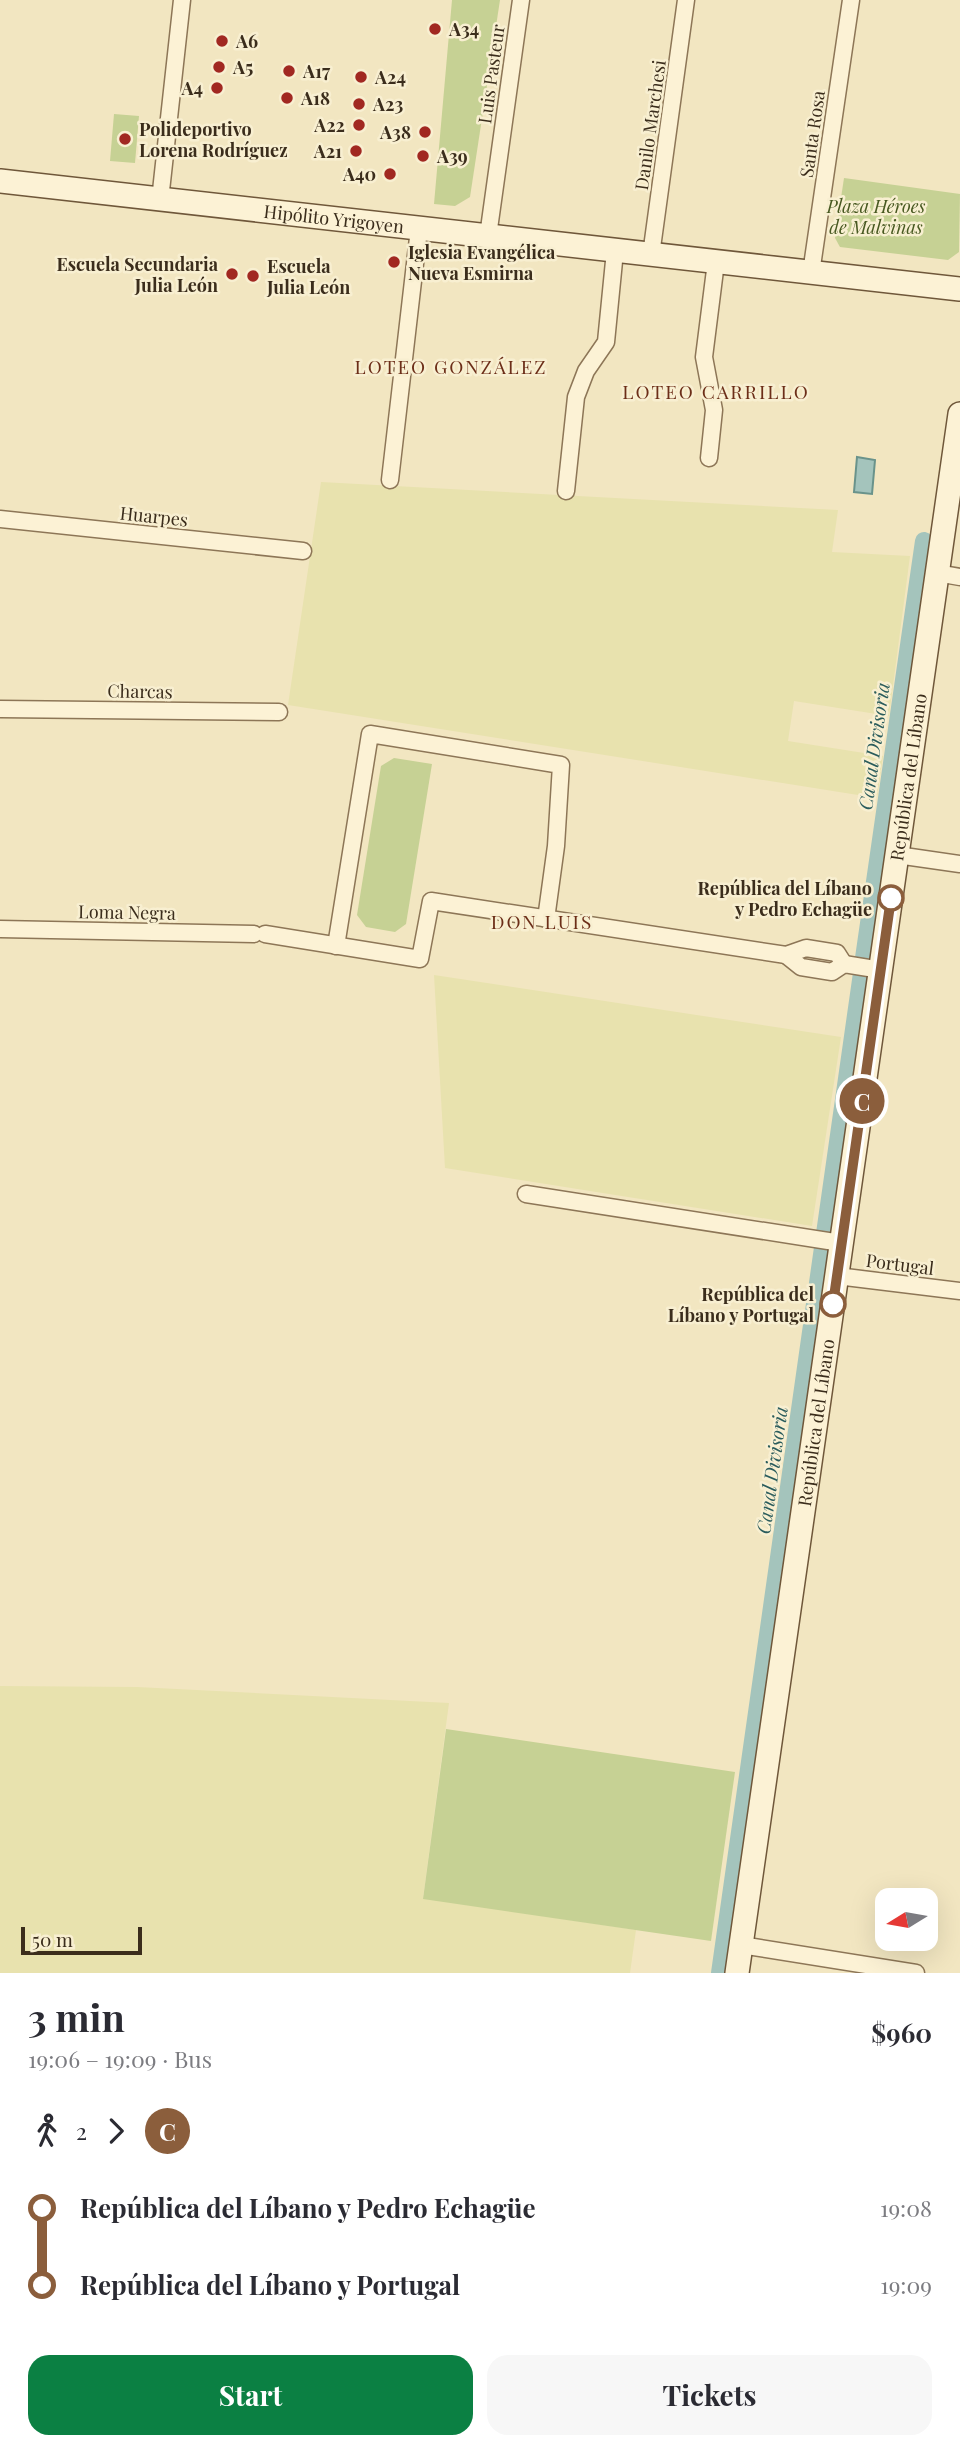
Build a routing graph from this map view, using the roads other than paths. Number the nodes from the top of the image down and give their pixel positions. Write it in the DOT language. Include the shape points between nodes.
graph roads {
  1 [pos="182,0"];
  2 [pos="521,0"];
  3 [pos="686,0"];
  4 [pos="851,0"];
  5 [pos="0,181"];
  6 [pos="160,200"];
  7 [pos="419,229"];
  8 [pos="488,236"];
  9 [pos="615,251"];
  10 [pos="651,255"];
  11 [pos="716,262"];
  12 [pos="811,273"];
  13 [pos="960,289"];
  14 [pos="960,414"];
  15 [pos="709,458"];
  16 [pos="390,480"];
  17 [pos="566,491"];
  18 [pos="0,519"];
  19 [pos="303,551"];
  20 [pos="949,575"];
  21 [pos="0,709"];
  22 [pos="279,712"];
  23 [pos="897,855"];
  24 [pos="960,864"];
  25 [pos="546,919"];
  26 [pos="0,929"];
  27 [pos="336,946"];
  28 [pos="881,970"];
  29 [pos="526,1194"];
  30 [pos="841,1243"];
  31 [pos="836,1276"];
  32 [pos="960,1291"];
  33 [pos="741,1945"];
  34 [pos="737,1973"];
  35 [pos="916,1973"];
  1 -- 6 [label="street"];
  2 -- 8 [label="street, Luis Pasteur"];
  3 -- 10 [label="street, Danilo Marchesi"];
  4 -- 12 [label="street, Santa Rosa"];
  5 -- 6 [label="main road, Hipólito Yrigoyen"];
  6 -- 7 [label="main road, Hipólito Yrigoyen"];
  7 -- 8 [label="main road, Hipólito Yrigoyen"];
  7 -- 16 [label="street"];
  8 -- 9 [label="main road, Hipólito Yrigoyen"];
  9 -- 10 [label="main road, Hipólito Yrigoyen"];
  9 -- 17 [label="street" via="606,342 586,371 576,397"];
  10 -- 11 [label="main road, Hipólito Yrigoyen"];
  11 -- 12 [label="main road, Hipólito Yrigoyen"];
  11 -- 15 [label="street" via="704,357 714,410"];
  12 -- 13 [label="main road, Hipólito Yrigoyen"];
  14 -- 20 [label="main road, República del Líbano"];
  18 -- 19 [label="street, Huarpes"];
  20 -- 23 [label="main road, República del Líbano"];
  21 -- 22 [label="street, Charcas"];
  23 -- 24 [label="street"];
  23 -- 28 [label="main road, República del Líbano"];
  25 -- 27 [label="street, Loma Negra" via="431,901 420,959"];
  25 -- 27 [label="street" via="561,765 370,734"];
  25 -- 28 [label="street" via="786,955 802,967 832,972 844,964"];
  26 -- 27 [label="street, Loma Negra" via="259,934"];
  28 -- 30 [label="main road, República del Líbano"];
  29 -- 30 [label="street"];
  30 -- 31 [label="main road, República del Líbano"];
  31 -- 32 [label="street, Portugal"];
  31 -- 33 [label="main road, República del Líbano"];
  33 -- 34 [label="main road, República del Líbano"];
  33 -- 35 [label="street"];
}
